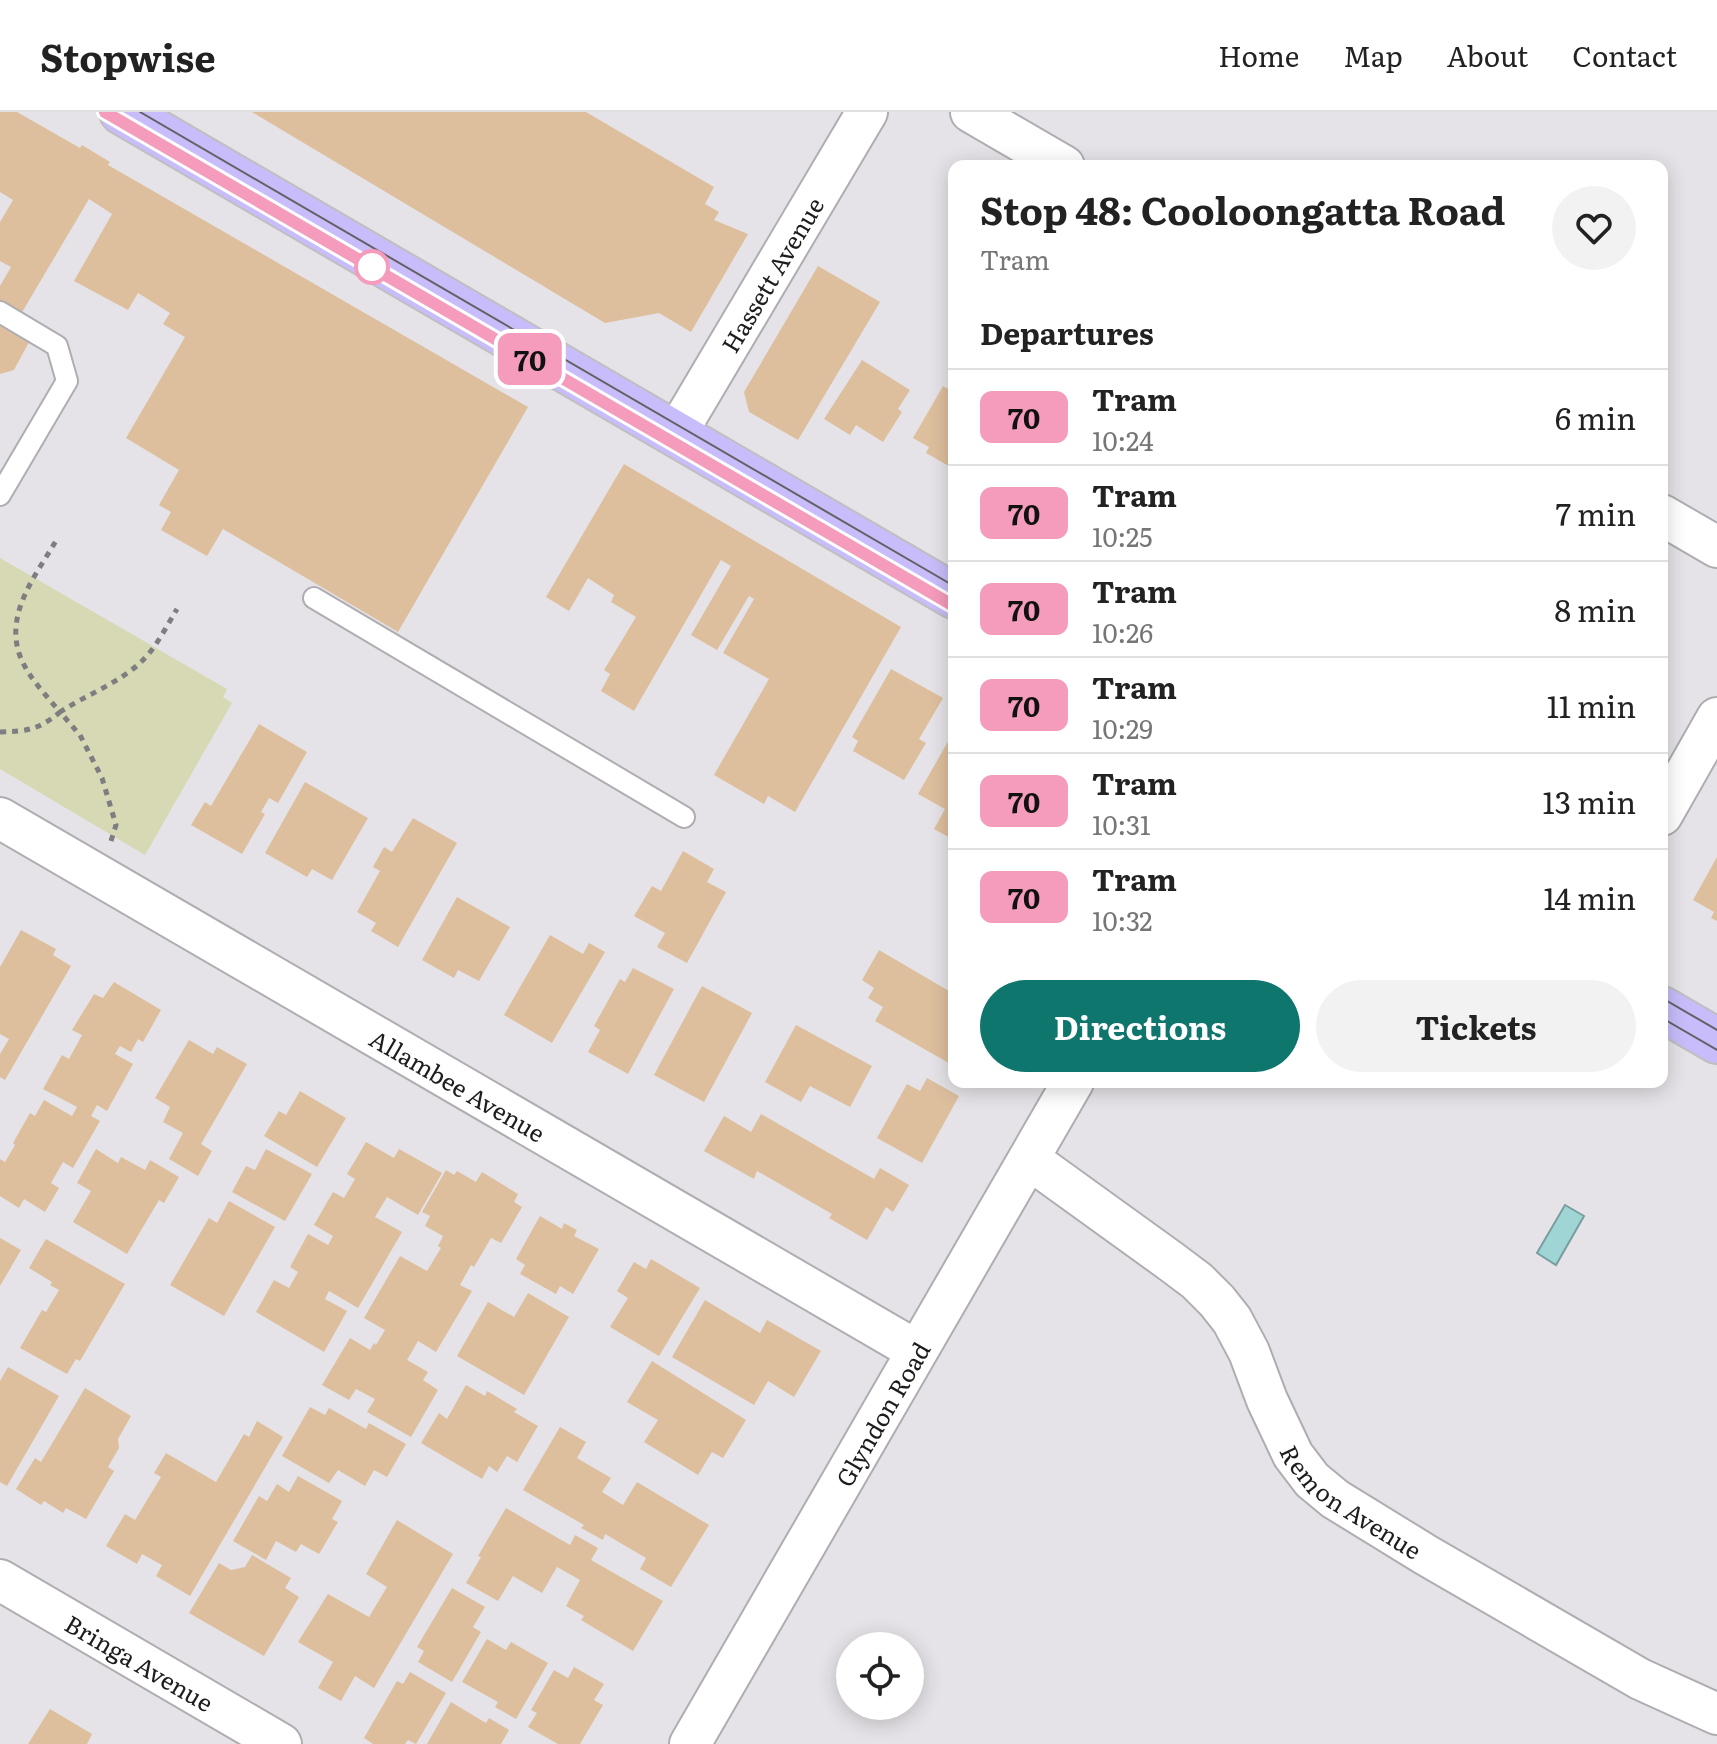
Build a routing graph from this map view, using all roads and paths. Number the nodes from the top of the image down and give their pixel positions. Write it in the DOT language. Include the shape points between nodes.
graph roads {
  1 [pos="867,112"];
  2 [pos="971,112"];
  3 [pos="131,114"];
  4 [pos="1054,160"];
  5 [pos="0,312"];
  6 [pos="676,434"];
  7 [pos="0,495"];
  8 [pos="1668,518"];
  9 [pos="57,539"];
  10 [pos="1717,547"];
  11 [pos="948,593"];
  12 [pos="314,598"];
  13 [pos="177,609"];
  14 [pos="60,712"];
  15 [pos="1717,718"];
  16 [pos="0,732"];
  17 [pos="1668,804"];
  18 [pos="684,817"];
  19 [pos="0,818"];
  20 [pos="111,842"];
  21 [pos="1668,1012"];
  22 [pos="1717,1041"];
  23 [pos="1070,1088"];
  24 [pos="1021,1172"];
  25 [pos="917,1351"];
  26 [pos="0,1580"];
  27 [pos="1640,1679"];
  28 [pos="1717,1714"];
  29 [pos="1717,1736"];
  30 [pos="281,1744"];
  31 [pos="690,1744"];
  1 -- 6 [label="street, Hassett Avenue"];
  2 -- 4 [label="street"];
  3 -- 6 [label="main road"];
  5 -- 7 [label="lane" via="57,346 67,381"];
  6 -- 11 [label="main road"];
  8 -- 10 [label="street"];
  9 -- 14 [label="path" via="16,615 15,635 20,656"];
  12 -- 18 [label="lane"];
  13 -- 14 [label="path" via="143,661"];
  14 -- 16 [label="path" via="30,731"];
  14 -- 20 [label="path" via="80,735 102,778 116,825"];
  15 -- 17 [label="street"];
  19 -- 25 [label="street, Allambee Avenue"];
  21 -- 22 [label="main road"];
  23 -- 24 [label="street, Glyndon Road"];
  24 -- 25 [label="street, Glyndon Road"];
  24 -- 27 [label="street, Remon Avenue" via="1146,1244 1197,1281 1232,1320 1293,1455 1335,1499"];
  25 -- 31 [label="street, Glyndon Road"];
  26 -- 30 [label="street, Bringa Avenue"];
  27 -- 28 [label="street, Remon Avenue"];
  27 -- 29 [label="street, Remon Avenue"];
}
